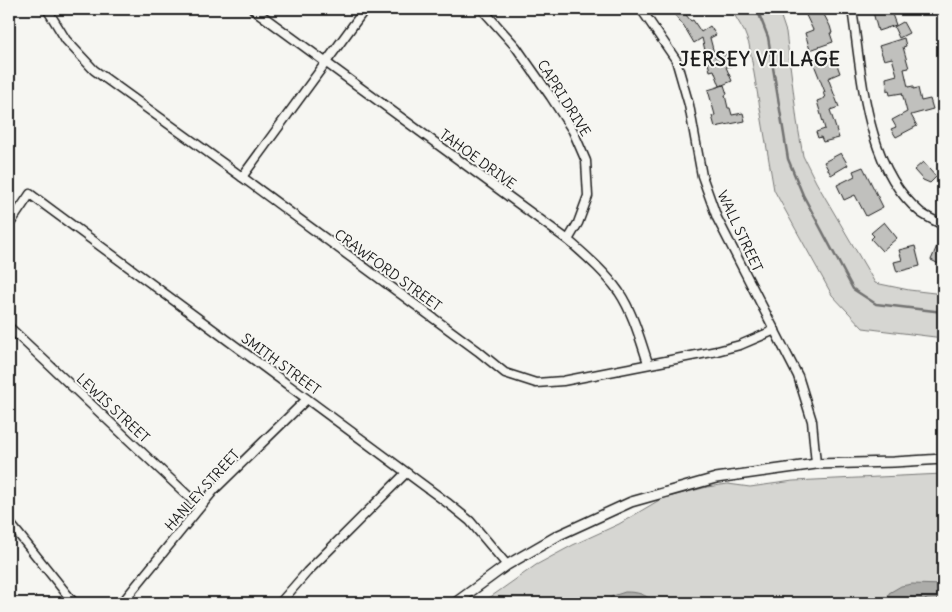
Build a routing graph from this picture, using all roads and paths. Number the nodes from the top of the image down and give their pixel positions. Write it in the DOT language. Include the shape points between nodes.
graph roads {
  1 [pos="47,9"];
  2 [pos="253,9"];
  3 [pos="365,9"];
  4 [pos="482,9"];
  5 [pos="642,9"];
  6 [pos="852,9"];
  7 [pos="326,63"];
  8 [pos="242,177"];
  9 [pos="9,224"];
  10 [pos="943,225"];
  11 [pos="568,240"];
  12 [pos="9,326"];
  13 [pos="774,330"];
  14 [pos="648,363"];
  15 [pos="307,399"];
  16 [pos="943,459"];
  17 [pos="816,464"];
  18 [pos="406,473"];
  19 [pos="200,507"];
  20 [pos="9,522"];
  21 [pos="507,565"];
  22 [pos="74,603"];
  23 [pos="122,603"];
  24 [pos="280,603"];
  25 [pos="455,603"];
  1 -- 8 [label="street, CRAWFORD STREET" via="66,40 94,70"];
  2 -- 7 [label="street, TAHOE DRIVE"];
  3 -- 7 [label="street"];
  4 -- 11 [label="street, CAPRI DRIVE" via="516,46 551,97 573,131 586,161 588,196"];
  5 -- 13 [label="street, WALL STREET" via="676,60 690,105 702,176 717,218"];
  6 -- 10 [label="street" via="868,120 878,153 901,192 920,212"];
  7 -- 8 [label="street"];
  7 -- 11 [label="street, TAHOE DRIVE"];
  8 -- 14 [label="street, CRAWFORD STREET" via="506,373 536,383 563,381"];
  9 -- 15 [label="street, SMITH STREET" via="30,194"];
  11 -- 14 [label="street, TAHOE DRIVE" via="599,268 620,293 634,320"];
  12 -- 19 [label="street, LEWIS STREET"];
  13 -- 14 [label="street, CRAWFORD STREET" via="732,347"];
  13 -- 17 [label="street, WALL STREET" via="798,376 812,421"];
  15 -- 18 [label="street, SMITH STREET"];
  15 -- 19 [label="street, HANLEY STREET"];
  16 -- 17 [label="street"];
  17 -- 21 [label="street" via="716,478 631,502 559,534"];
  18 -- 21 [label="street, SMITH STREET" via="470,521"];
  18 -- 24 [label="street" via="306,572"];
  19 -- 23 [label="street, HANLEY STREET"];
  20 -- 22 [label="street"];
  21 -- 25 [label="street"];
}
